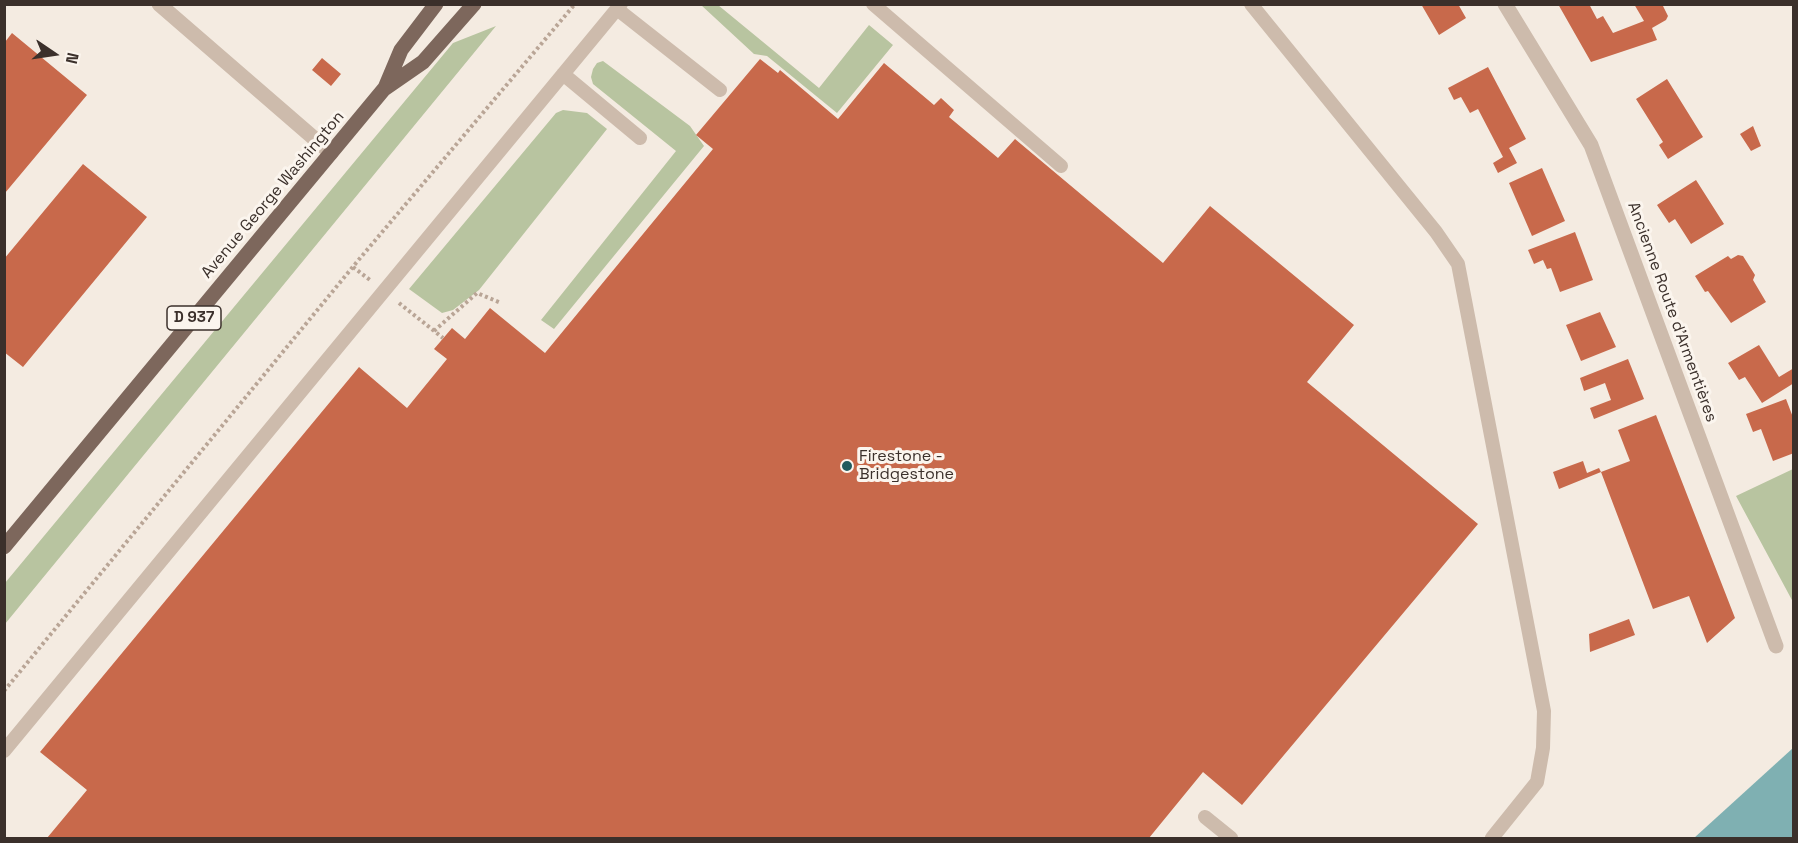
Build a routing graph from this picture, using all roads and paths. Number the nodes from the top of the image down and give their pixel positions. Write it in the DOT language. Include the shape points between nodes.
graph roads {
  1 [pos="159,4"];
  2 [pos="436,4"];
  3 [pos="474,4"];
  4 [pos="575,4"];
  5 [pos="873,4"];
  6 [pos="1251,4"];
  7 [pos="1505,4"];
  8 [pos="619,7"];
  9 [pos="563,74"];
  10 [pos="384,89"];
  11 [pos="720,90"];
  12 [pos="640,138"];
  13 [pos="331,153"];
  14 [pos="1061,165"];
  15 [pos="501,303"];
  16 [pos="434,331"];
  17 [pos="4,547"];
  18 [pos="1776,646"];
  19 [pos="4,692"];
  20 [pos="4,751"];
  21 [pos="1205,817"];
  22 [pos="1231,838"];
  23 [pos="1492,838"];
  1 -- 13 [label="street"];
  2 -- 10 [label="main road, Avenue George Washington / D 937" via="401,50"];
  3 -- 10 [label="main road, Avenue George Washington / D 937" via="423,62"];
  4 -- 19 [label="path" via="356,263"];
  5 -- 14 [label="lane"];
  6 -- 23 [label="lane" via="1458,264 1544,711 1537,782"];
  7 -- 18 [label="street, Ancienne Route d'Armentières" via="1591,145"];
  8 -- 9 [label="lane"];
  8 -- 11 [label="lane"];
  9 -- 12 [label="lane"];
  9 -- 20 [label="lane"];
  10 -- 13 [label="main road, Avenue George Washington / D 937"];
  13 -- 17 [label="main road, Avenue George Washington / D 937"];
  15 -- 16 [label="path" via="477,293"];
  21 -- 22 [label="lane"];
}
